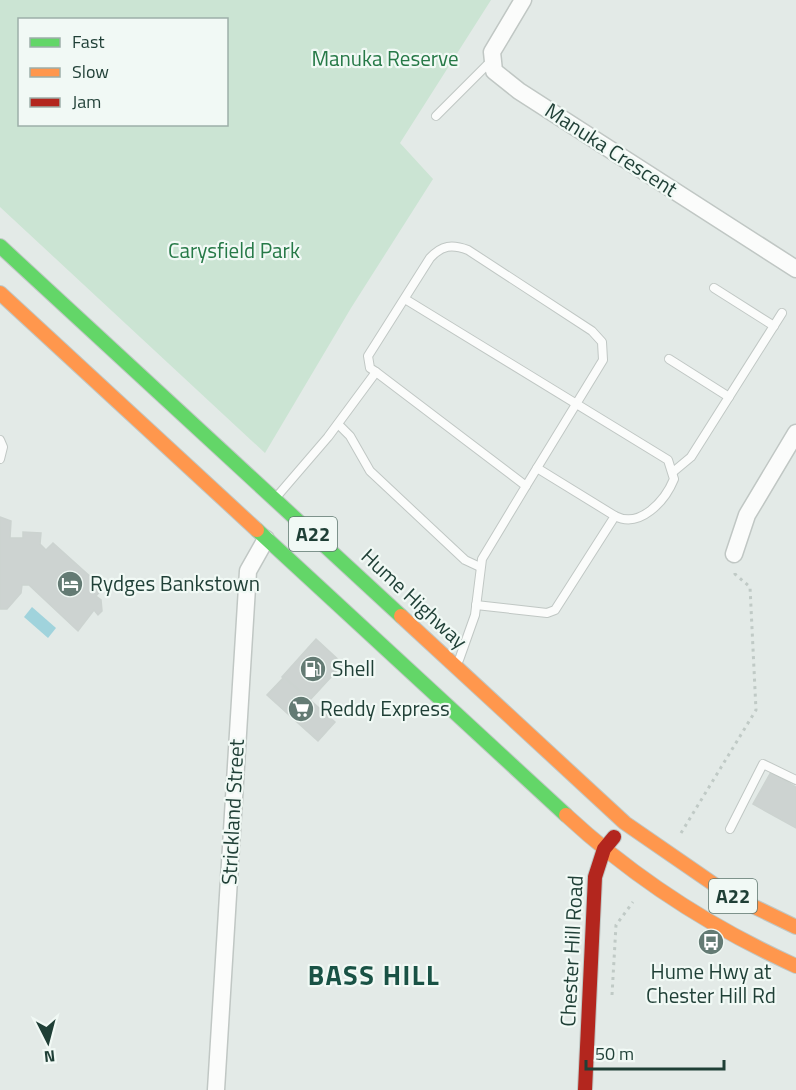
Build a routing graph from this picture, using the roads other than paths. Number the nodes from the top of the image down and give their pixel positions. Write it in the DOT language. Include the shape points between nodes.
graph roads {
  1 [pos="523,0"];
  2 [pos="491,62"];
  3 [pos="436,116"];
  4 [pos="0,246"];
  5 [pos="796,269"];
  6 [pos="714,288"];
  7 [pos="0,293"];
  8 [pos="405,299"];
  9 [pos="782,313"];
  10 [pos="774,326"];
  11 [pos="669,359"];
  12 [pos="376,372"];
  13 [pos="729,397"];
  14 [pos="577,404"];
  15 [pos="338,424"];
  16 [pos="796,433"];
  17 [pos="0,440"];
  18 [pos="0,459"];
  19 [pos="537,468"];
  20 [pos="673,472"];
  21 [pos="526,486"];
  22 [pos="275,499"];
  23 [pos="615,516"];
  24 [pos="266,539"];
  25 [pos="734,554"];
  26 [pos="480,567"];
  27 [pos="476,605"];
  28 [pos="456,667"];
  29 [pos="796,780"];
  30 [pos="624,824"];
  31 [pos="730,829"];
  32 [pos="604,849"];
  33 [pos="793,923"];
  34 [pos="796,966"];
  35 [pos="216,1090"];
  36 [pos="585,1090"];
  1 -- 2 [label="street" via="497,42"];
  2 -- 3 [label="lane"];
  2 -- 5 [label="street, Manuka Crescent" via="494,71 519,91"];
  4 -- 22 [label="main road, Hume Highway / A22"];
  6 -- 10 [label="lane"];
  7 -- 24 [label="main road, A22"];
  8 -- 12 [label="lane" via="368,356 370,368"];
  8 -- 14 [label="lane"];
  8 -- 14 [label="lane" via="438,250 453,246 468,250 598,336 603,360"];
  9 -- 10 [label="lane"];
  10 -- 13 [label="lane"];
  11 -- 13 [label="lane"];
  12 -- 15 [label="lane"];
  12 -- 21 [label="lane"];
  13 -- 20 [label="lane" via="691,457"];
  14 -- 19 [label="lane"];
  14 -- 20 [label="lane" via="668,460"];
  15 -- 22 [label="lane"];
  15 -- 26 [label="lane" via="350,436 370,471 465,560"];
  16 -- 25 [label="street" via="747,515"];
  17 -- 18 [label="lane"];
  19 -- 21 [label="lane"];
  19 -- 23 [label="lane"];
  20 -- 23 [label="lane" via="672,484 651,510 639,519"];
  21 -- 26 [label="lane"];
  22 -- 28 [label="main road, Hume Highway / A22"];
  23 -- 27 [label="lane" via="555,610 547,613"];
  24 -- 32 [label="main road, A22"];
  24 -- 35 [label="street, Strickland Street" via="248,571"];
  26 -- 27 [label="lane"];
  27 -- 28 [label="lane"];
  28 -- 30 [label="main road, Hume Highway / A22"];
  29 -- 31 [label="lane" via="763,764"];
  30 -- 32 [label="main road, Chester Hill Road"];
  30 -- 33 [label="main road, Hume Highway / A22" via="673,859"];
  32 -- 34 [label="main road, A22" via="704,917"];
  32 -- 36 [label="main road, Chester Hill Road" via="595,877"];
}
